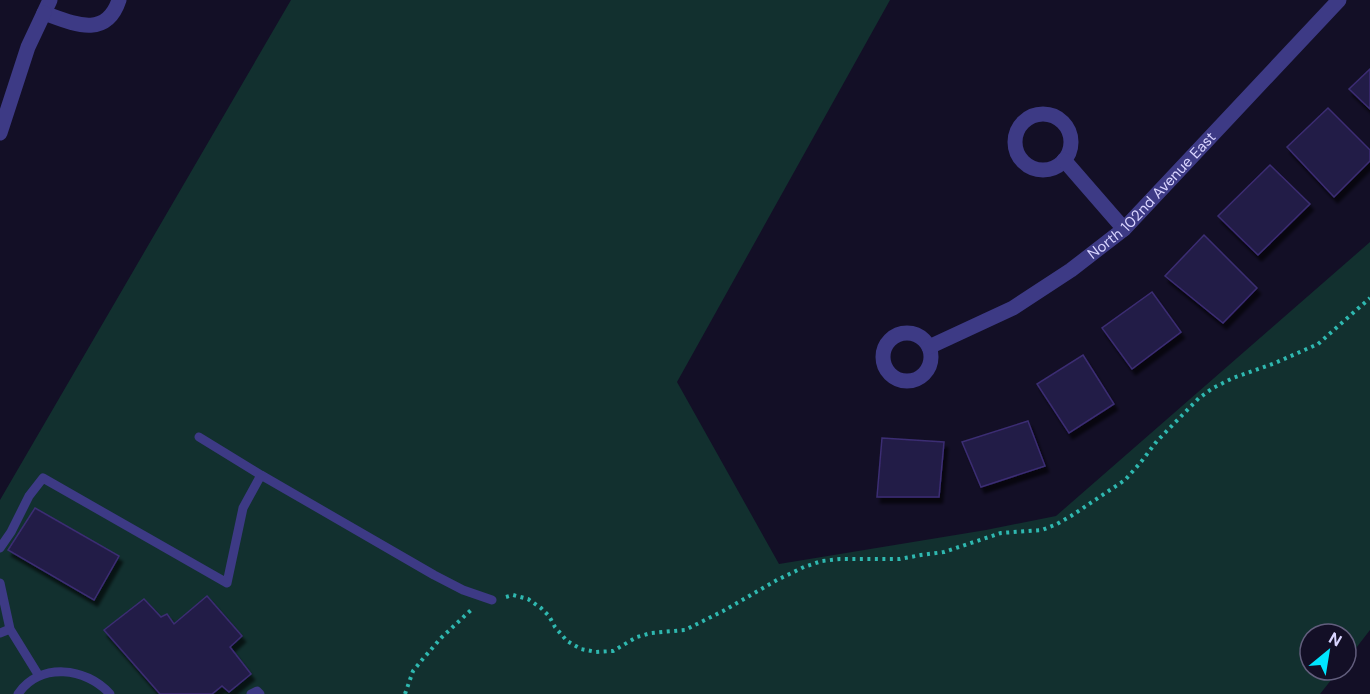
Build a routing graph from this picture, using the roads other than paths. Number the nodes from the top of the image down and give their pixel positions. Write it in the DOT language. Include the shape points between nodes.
graph roads {
  1 [pos="119,0"];
  2 [pos="1339,0"];
  3 [pos="47,6"];
  4 [pos="0,133"];
  5 [pos="1064,160"];
  6 [pos="1124,229"];
  7 [pos="929,347"];
  8 [pos="200,437"];
  9 [pos="261,475"];
  10 [pos="0,548"];
  11 [pos="0,583"];
  12 [pos="492,600"];
  13 [pos="10,629"];
  14 [pos="0,633"];
  15 [pos="39,676"];
  16 [pos="18,694"];
  17 [pos="110,694"];
  18 [pos="251,694"];
  19 [pos="260,694"];
  1 -- 3 [label="street" via="109,18 90,26 79,25"];
  2 -- 6 [label="street, North 102nd Avenue East"];
  3 -- 4 [label="street" via="28,47"];
  5 -- 6 [label="street"];
  6 -- 7 [label="street, North 102nd Avenue East" via="1013,308"];
  8 -- 9 [label="lane"];
  9 -- 10 [label="lane" via="243,508 227,583 43,478"];
  9 -- 12 [label="lane" via="434,575"];
  11 -- 13 [label="lane"];
  13 -- 14 [label="lane"];
  13 -- 15 [label="lane"];
  15 -- 16 [label="lane"];
  15 -- 17 [label="lane" via="76,672 94,680"];
  18 -- 19 [label="lane"];
}
